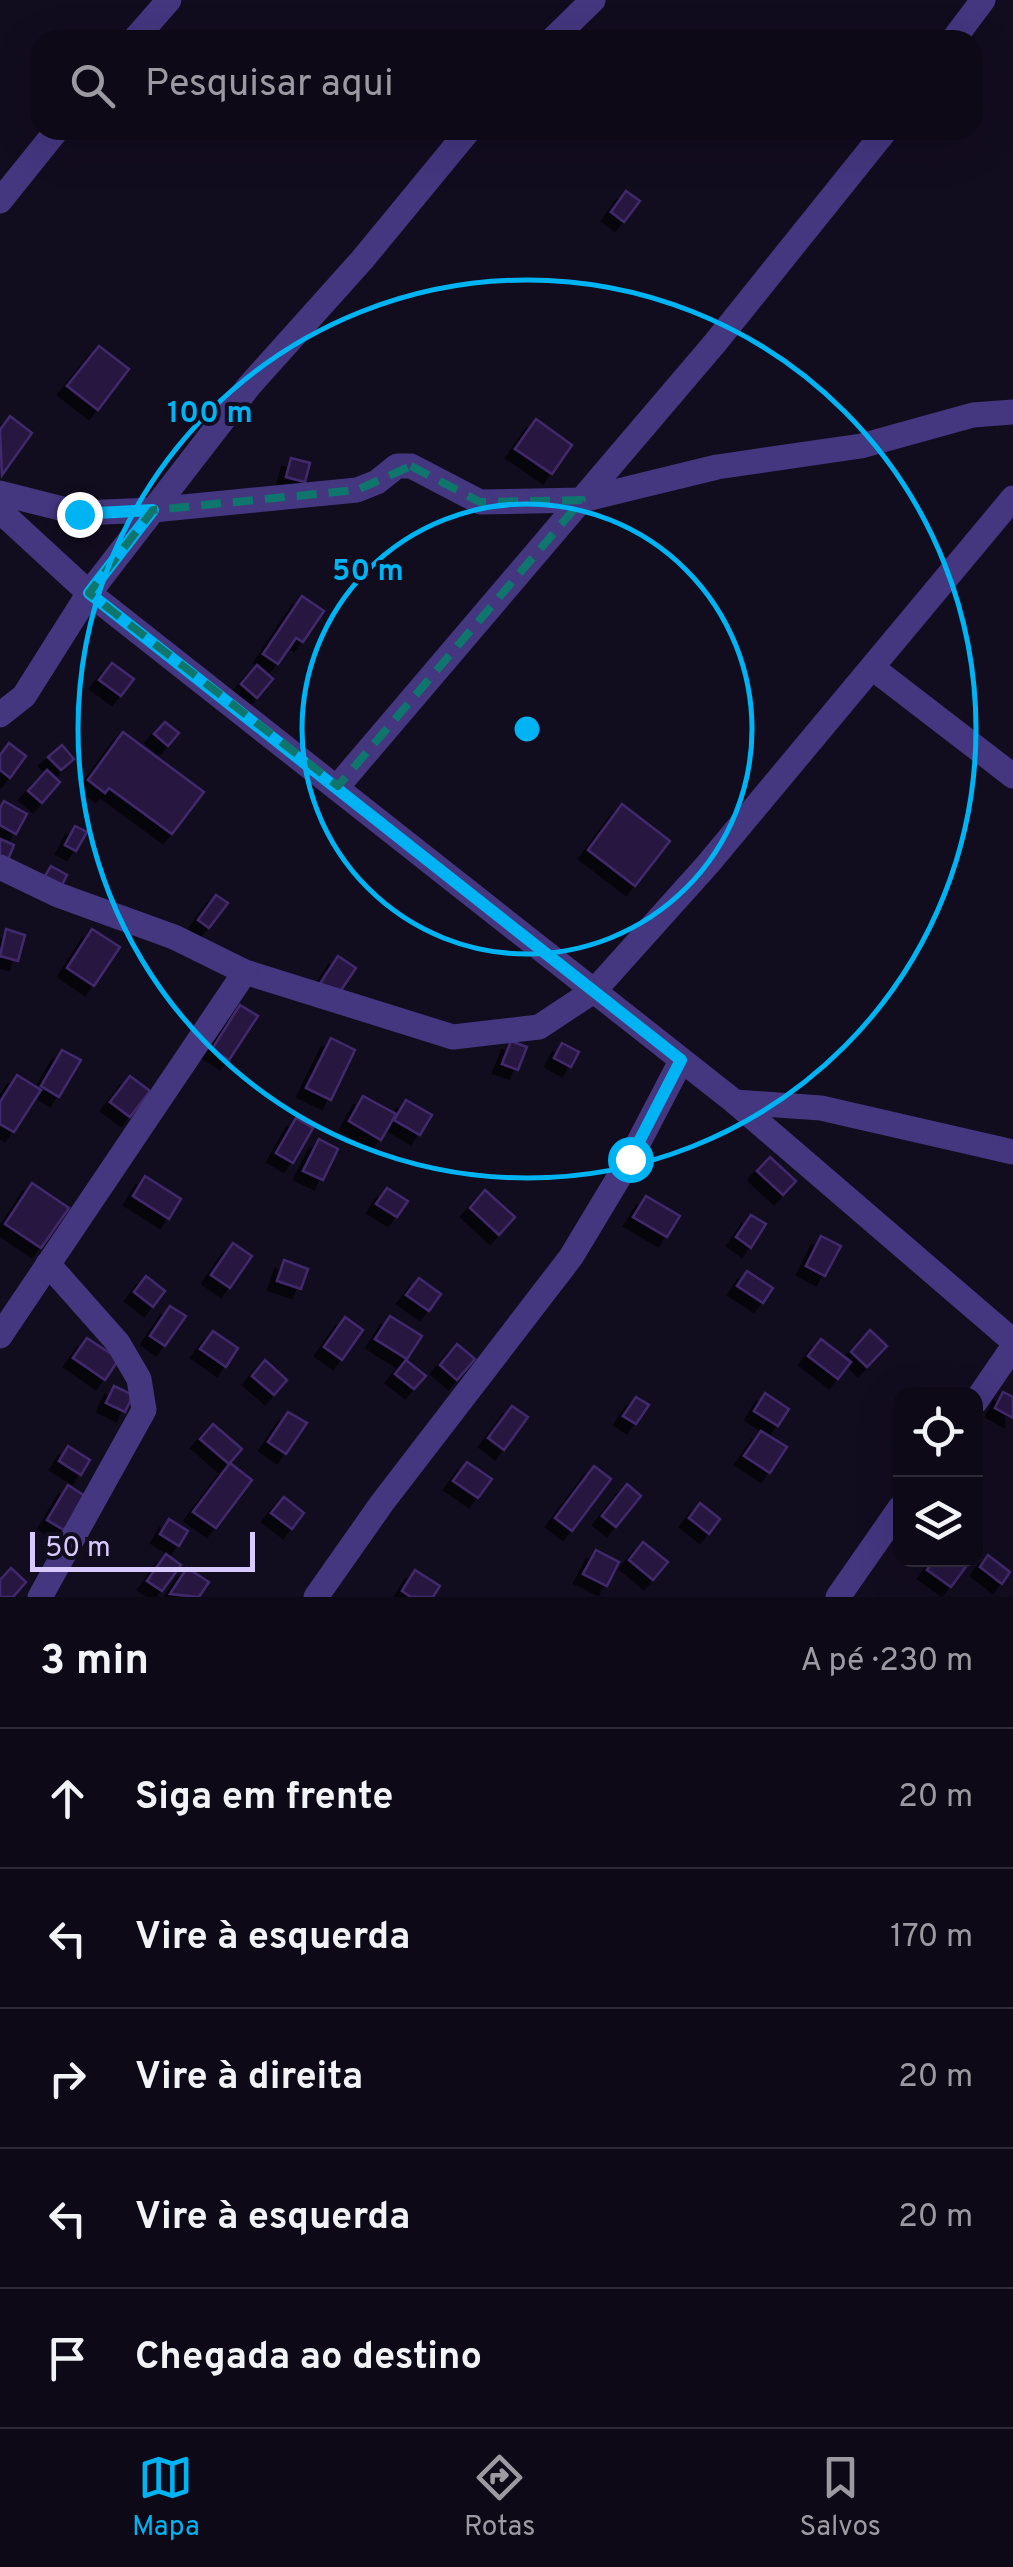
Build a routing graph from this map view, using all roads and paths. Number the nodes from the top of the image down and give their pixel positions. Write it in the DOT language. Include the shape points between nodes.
graph roads {
  1 [pos="168,0"];
  2 [pos="593,0"];
  3 [pos="983,0"];
  4 [pos="142,30"];
  5 [pos="562,30"];
  6 [pos="960,30"];
  7 [pos="49,140"];
  8 [pos="461,140"];
  9 [pos="878,140"];
  10 [pos="0,202"];
  11 [pos="1013,412"];
  12 [pos="0,493"];
  13 [pos="1013,498"];
  14 [pos="582,500"];
  15 [pos="153,510"];
  16 [pos="0,511"];
  17 [pos="89,593"];
  18 [pos="874,669"];
  19 [pos="0,716"];
  20 [pos="1013,776"];
  21 [pos="338,786"];
  22 [pos="0,867"];
  23 [pos="245,972"];
  24 [pos="595,990"];
  25 [pos="681,1060"];
  26 [pos="735,1102"];
  27 [pos="1013,1152"];
  28 [pos="48,1264"];
  29 [pos="0,1336"];
  30 [pos="1013,1344"];
  31 [pos="983,1389"];
  32 [pos="893,1519"];
  33 [pos="843,1595"];
  34 [pos="40,1597"];
  35 [pos="316,1597"];
  1 -- 4 [label="street"];
  2 -- 5 [label="street"];
  3 -- 6 [label="street"];
  7 -- 10 [label="street"];
  8 -- 15 [label="street" via="249,386"];
  9 -- 14 [label="street"];
  11 -- 14 [label="street" via="973,415 861,446 717,467"];
  12 -- 15 [label="street" via="79,514"];
  13 -- 18 [label="street"];
  14 -- 15 [label="street" via="480,502 411,466 397,466 357,490"];
  14 -- 21 [label="street"];
  15 -- 17 [label="street"];
  16 -- 17 [label="street"];
  17 -- 19 [label="street" via="24,696"];
  17 -- 21 [label="street"];
  18 -- 20 [label="street"];
  18 -- 24 [label="street"];
  21 -- 24 [label="street"];
  22 -- 23 [label="street"];
  23 -- 24 [label="street" via="453,1036 539,1026"];
  23 -- 28 [label="street"];
  24 -- 25 [label="street"];
  25 -- 26 [label="street"];
  25 -- 35 [label="street" via="571,1257"];
  26 -- 27 [label="street" via="822,1108"];
  26 -- 30 [label="street"];
  28 -- 29 [label="street"];
  28 -- 34 [label="street" via="118,1343 139,1378 144,1410"];
  30 -- 31 [label="street"];
  32 -- 33 [label="street"];
}
